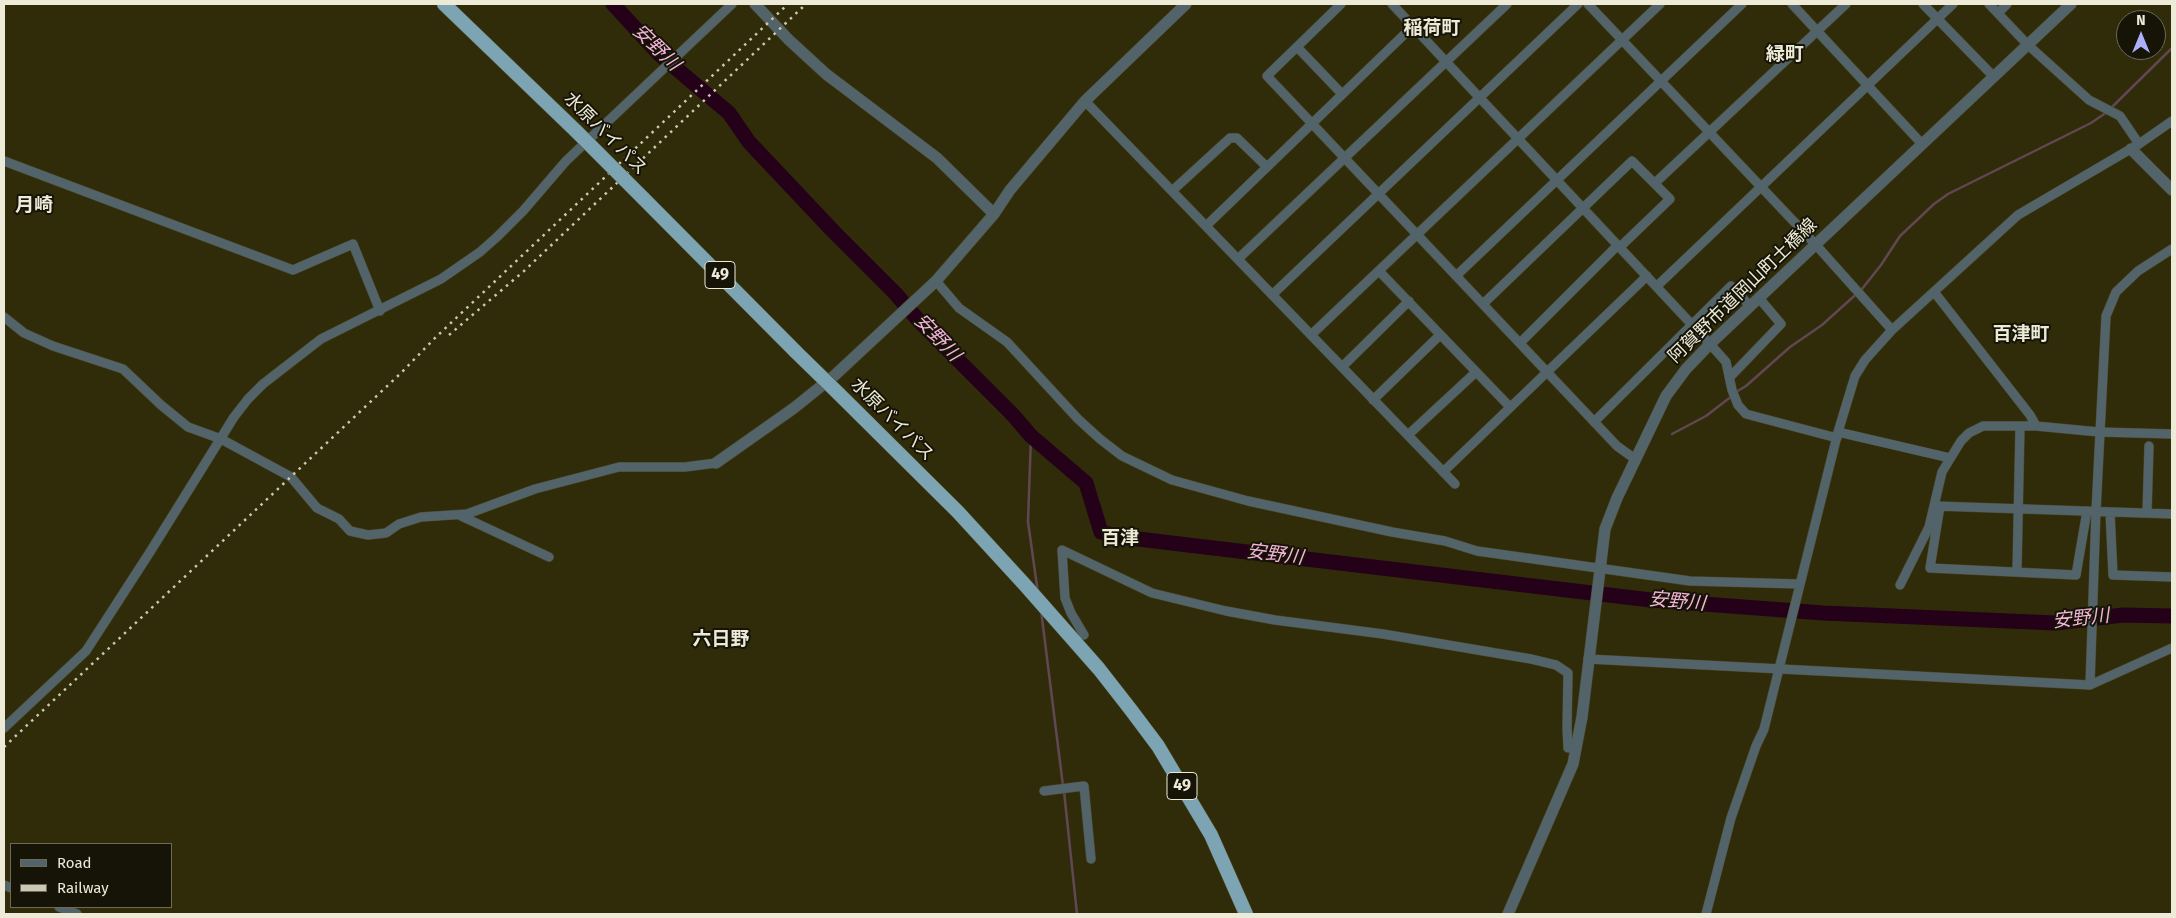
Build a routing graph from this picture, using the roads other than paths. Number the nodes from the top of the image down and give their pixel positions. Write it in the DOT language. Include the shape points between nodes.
graph roads {
  1 [pos="444,4"];
  2 [pos="732,4"];
  3 [pos="755,4"];
  4 [pos="1186,4"];
  5 [pos="1341,4"];
  6 [pos="1392,4"];
  7 [pos="1507,4"];
  8 [pos="1578,4"];
  9 [pos="1588,4"];
  10 [pos="1660,4"];
  11 [pos="1742,4"];
  12 [pos="1792,4"];
  13 [pos="1846,4"];
  14 [pos="1923,4"];
  15 [pos="1953,4"];
  16 [pos="1989,4"];
  17 [pos="2007,4"];
  18 [pos="2071,4"];
  19 [pos="1998,13"];
  20 [pos="1937,19"];
  21 [pos="1413,26"];
  22 [pos="1817,31"];
  23 [pos="1622,40"];
  24 [pos="2028,45"];
  25 [pos="1297,47"];
  26 [pos="1446,62"];
  27 [pos="1994,77"];
  28 [pos="1661,81"];
  29 [pos="1868,85"];
  30 [pos="1342,94"];
  31 [pos="1480,97"];
  32 [pos="1085,101"];
  33 [pos="2172,122"];
  34 [pos="1312,124"];
  35 [pos="1709,132"];
  36 [pos="1518,138"];
  37 [pos="1922,144"];
  38 [pos="2135,147"];
  39 [pos="1344,158"];
  40 [pos="4,161"];
  41 [pos="1267,167"];
  42 [pos="1557,180"];
  43 [pos="1655,183"];
  44 [pos="1761,187"];
  45 [pos="2172,190"];
  46 [pos="1172,191"];
  47 [pos="1378,194"];
  48 [pos="1583,207"];
  49 [pos="994,214"];
  50 [pos="1206,226"];
  51 [pos="1417,235"];
  52 [pos="1816,245"];
  53 [pos="1619,246"];
  54 [pos="2172,249"];
  55 [pos="1238,260"];
  56 [pos="1379,271"];
  57 [pos="1456,276"];
  58 [pos="1647,276"];
  59 [pos="932,285"];
  60 [pos="1657,286"];
  61 [pos="1935,293"];
  62 [pos="1272,295"];
  63 [pos="1760,298"];
  64 [pos="1409,301"];
  65 [pos="1483,304"];
  66 [pos="1750,306"];
  67 [pos="380,311"];
  68 [pos="4,318"];
  69 [pos="1692,324"];
  70 [pos="1892,330"];
  71 [pos="1311,335"];
  72 [pos="1440,335"];
  73 [pos="1520,343"];
  74 [pos="1710,344"];
  75 [pos="1342,367"];
  76 [pos="1476,372"];
  77 [pos="1547,372"];
  78 [pos="1730,376"];
  79 [pos="1374,400"];
  80 [pos="1510,408"];
  81 [pos="1594,422"];
  82 [pos="2020,426"];
  83 [pos="2036,426"];
  84 [pos="2099,432"];
  85 [pos="2172,434"];
  86 [pos="1408,435"];
  87 [pos="1837,435"];
  88 [pos="221,439"];
  89 [pos="2149,446"];
  90 [pos="1950,458"];
  91 [pos="1635,459"];
  92 [pos="719,461"];
  93 [pos="1443,472"];
  94 [pos="1455,484"];
  95 [pos="1937,506"];
  96 [pos="2019,508"];
  97 [pos="2091,511"];
  98 [pos="2110,512"];
  99 [pos="2147,513"];
  100 [pos="2172,514"];
  101 [pos="460,516"];
  102 [pos="549,557"];
  103 [pos="2017,571"];
  104 [pos="1598,575"];
  105 [pos="2172,577"];
  106 [pos="1900,585"];
  107 [pos="1798,587"];
  108 [pos="1084,635"];
  109 [pos="2172,648"];
  110 [pos="1589,654"];
  111 [pos="1780,667"];
  112 [pos="2090,682"];
  113 [pos="4,728"];
  114 [pos="1568,748"];
  115 [pos="1044,791"];
  116 [pos="1091,859"];
  117 [pos="62,908"];
  118 [pos="77,914"];
  119 [pos="1246,914"];
  120 [pos="1508,914"];
  121 [pos="1706,914"];
  1 -- 119 [label="highway, 水原バイパス / 49, bridge" via="958,512 1025,585 1099,669 1158,746 1211,835"];
  2 -- 67 [label="street" via="566,161 498,236 441,279"];
  3 -- 49 [label="street" via="826,74 937,158"];
  4 -- 32 [label="street"];
  5 -- 25 [label="street"];
  6 -- 21 [label="street"];
  7 -- 26 [label="street"];
  8 -- 31 [label="street"];
  9 -- 23 [label="street"];
  10 -- 23 [label="street"];
  11 -- 28 [label="street"];
  12 -- 22 [label="street"];
  13 -- 22 [label="street"];
  14 -- 20 [label="street"];
  15 -- 20 [label="street"];
  16 -- 19 [label="street"];
  17 -- 19 [label="street"];
  18 -- 24 [label="street, 阿賀野市道岡山町土橋線"];
  19 -- 24 [label="street"];
  20 -- 27 [label="street"];
  20 -- 29 [label="street"];
  21 -- 26 [label="street"];
  21 -- 30 [label="street"];
  22 -- 29 [label="street"];
  22 -- 35 [label="street"];
  23 -- 28 [label="street"];
  23 -- 36 [label="street"];
  24 -- 27 [label="street, 阿賀野市道岡山町土橋線"];
  24 -- 38 [label="street" via="2089,100 2120,116"];
  25 -- 30 [label="street"];
  25 -- 34 [label="street" via="1267,76"];
  26 -- 31 [label="street"];
  26 -- 39 [label="street"];
  27 -- 37 [label="street, 阿賀野市道岡山町土橋線"];
  28 -- 35 [label="street"];
  28 -- 42 [label="street"];
  29 -- 37 [label="street"];
  29 -- 44 [label="street"];
  30 -- 34 [label="street"];
  31 -- 36 [label="street"];
  31 -- 47 [label="street"];
  32 -- 46 [label="street"];
  32 -- 49 [label="street" via="1010,190"];
  33 -- 38 [label="street"];
  34 -- 39 [label="street"];
  34 -- 41 [label="street"];
  35 -- 43 [label="street"];
  35 -- 44 [label="street"];
  36 -- 42 [label="street"];
  36 -- 51 [label="street"];
  37 -- 52 [label="street, 阿賀野市道岡山町土橋線"];
  38 -- 45 [label="street"];
  38 -- 61 [label="street" via="2018,215"];
  39 -- 47 [label="street"];
  39 -- 55 [label="street"];
  40 -- 67 [label="street" via="293,270 353,244"];
  41 -- 46 [label="street" via="1237,138 1230,138"];
  41 -- 50 [label="street"];
  42 -- 48 [label="street"];
  42 -- 57 [label="street"];
  43 -- 48 [label="street" via="1632,161"];
  43 -- 53 [label="street" via="1670,199"];
  44 -- 52 [label="street"];
  44 -- 60 [label="street"];
  46 -- 50 [label="street"];
  47 -- 51 [label="street"];
  47 -- 62 [label="street"];
  48 -- 53 [label="street"];
  48 -- 65 [label="street"];
  49 -- 59 [label="street"];
  50 -- 55 [label="street"];
  51 -- 56 [label="street"];
  51 -- 57 [label="street"];
  52 -- 63 [label="street, 阿賀野市道岡山町土橋線"];
  52 -- 70 [label="street"];
  53 -- 58 [label="street"];
  53 -- 73 [label="street"];
  54 -- 84 [label="street" via="2138,271 2116,292 2106,316"];
  55 -- 62 [label="street"];
  56 -- 64 [label="street"];
  56 -- 71 [label="street"];
  57 -- 65 [label="street"];
  58 -- 60 [label="street"];
  58 -- 77 [label="street"];
  59 -- 92 [label="street" via="835,375"];
  59 -- 104 [label="street" via="1007,342 1100,439 1122,456 1172,480 1248,501"];
  60 -- 69 [label="street"];
  61 -- 70 [label="street"];
  61 -- 83 [label="street"];
  62 -- 71 [label="street"];
  63 -- 66 [label="street, 阿賀野市道岡山町土橋線"];
  63 -- 78 [label="street" via="1781,324"];
  64 -- 72 [label="street"];
  64 -- 75 [label="street"];
  65 -- 73 [label="street"];
  66 -- 69 [label="street" via="1731,286"];
  66 -- 74 [label="street, 阿賀野市道岡山町土橋線"];
  67 -- 88 [label="street" via="320,339 263,384 243,405"];
  68 -- 88 [label="street" via="24,333 53,346 123,369 188,427"];
  69 -- 74 [label="street"];
  69 -- 81 [label="street"];
  70 -- 87 [label="street" via="1855,376"];
  71 -- 75 [label="street"];
  72 -- 76 [label="street"];
  72 -- 79 [label="street"];
  73 -- 77 [label="street"];
  74 -- 78 [label="street" via="1726,362"];
  74 -- 91 [label="street, 阿賀野市道岡山町土橋線" via="1666,396"];
  75 -- 79 [label="street"];
  76 -- 80 [label="street"];
  76 -- 86 [label="street"];
  77 -- 80 [label="street"];
  77 -- 81 [label="street"];
  78 -- 87 [label="street" via="1738,405 1746,414"];
  79 -- 86 [label="street"];
  80 -- 93 [label="street"];
  81 -- 91 [label="street"];
  82 -- 83 [label="street"];
  82 -- 90 [label="street" via="1983,426 1969,433"];
  82 -- 96 [label="street"];
  83 -- 84 [label="street"];
  84 -- 85 [label="street"];
  84 -- 97 [label="street"];
  86 -- 93 [label="street"];
  87 -- 90 [label="street"];
  87 -- 107 [label="street"];
  88 -- 101 [label="street" via="291,477 317,508 339,519 350,531 368,535 386,533 399,524 421,517"];
  88 -- 113 [label="street" via="86,651"];
  89 -- 99 [label="street"];
  90 -- 95 [label="street" via="1942,472"];
  91 -- 104 [label="street, 阿賀野市道岡山町土橋線" via="1605,529"];
  92 -- 101 [label="street" via="685,467 619,467 543,486"];
  93 -- 94 [label="street"];
  95 -- 96 [label="street"];
  95 -- 103 [label="street" via="1930,568"];
  95 -- 106 [label="street"];
  96 -- 97 [label="street"];
  96 -- 103 [label="street"];
  97 -- 98 [label="street"];
  97 -- 103 [label="street" via="2076,575"];
  97 -- 112 [label="street"];
  98 -- 99 [label="street"];
  98 -- 105 [label="street" via="2113,575"];
  99 -- 100 [label="street"];
  101 -- 102 [label="street"];
  104 -- 107 [label="street"];
  104 -- 110 [label="street, 阿賀野市道岡山町土橋線"];
  107 -- 111 [label="street"];
  108 -- 114 [label="street" via="1066,598 1062,550 1152,593 1217,609 1556,665 1568,673"];
  109 -- 112 [label="street"];
  110 -- 111 [label="street"];
  110 -- 120 [label="street, 阿賀野市道岡山町土橋線" via="1573,764"];
  111 -- 112 [label="street"];
  111 -- 121 [label="street" via="1764,729 1720,854"];
  115 -- 116 [label="street" via="1084,786"];
  117 -- 118 [label="street"];
}
